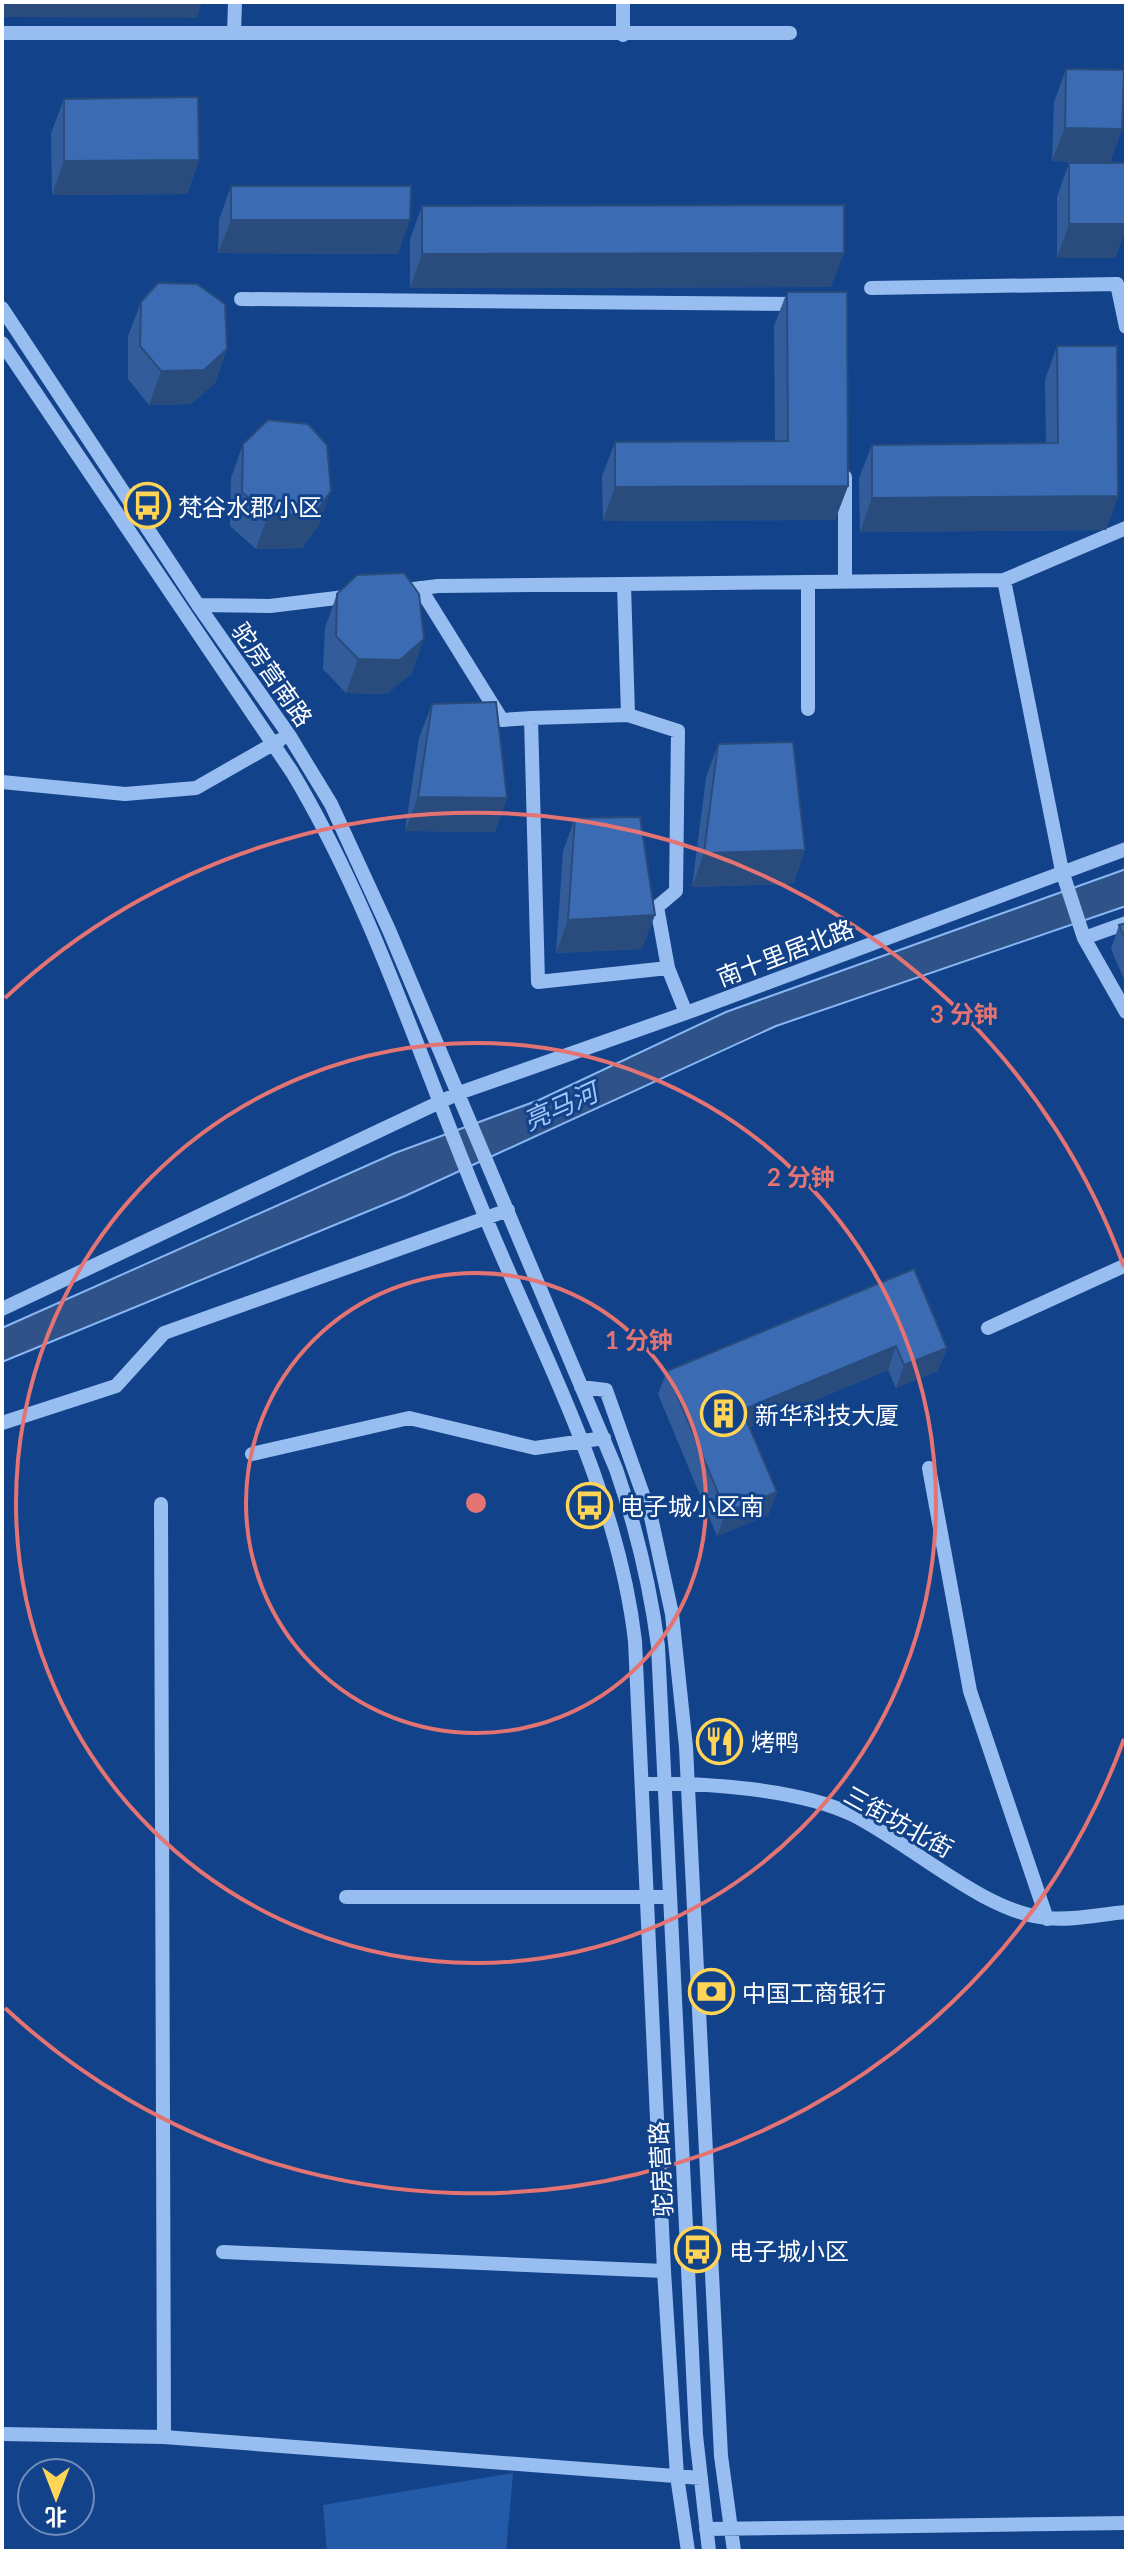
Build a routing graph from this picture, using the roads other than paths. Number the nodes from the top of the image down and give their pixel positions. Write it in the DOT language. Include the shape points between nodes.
graph roads {
  1 [pos="235,2"];
  2 [pos="623,2"];
  3 [pos="2,33"];
  4 [pos="234,33"];
  5 [pos="790,33"];
  6 [pos="623,35"];
  7 [pos="871,288"];
  8 [pos="241,299"];
  9 [pos="811,304"];
  10 [pos="2,308"];
  11 [pos="1126,327"];
  12 [pos="2,343"];
  13 [pos="844,457"];
  14 [pos="1126,528"];
  15 [pos="1004,580"];
  16 [pos="845,581"];
  17 [pos="808,582"];
  18 [pos="624,585"];
  19 [pos="420,588"];
  20 [pos="198,605"];
  21 [pos="808,709"];
  22 [pos="628,715"];
  23 [pos="531,718"];
  24 [pos="289,735"];
  25 [pos="274,744"];
  26 [pos="2,782"];
  27 [pos="1126,849"];
  28 [pos="1062,871"];
  29 [pos="1126,923"];
  30 [pos="1084,938"];
  31 [pos="668,968"];
  32 [pos="1126,1012"];
  33 [pos="686,1013"];
  34 [pos="459,1093"];
  35 [pos="438,1102"];
  36 [pos="508,1210"];
  37 [pos="486,1219"];
  38 [pos="1126,1265"];
  39 [pos="2,1309"];
  40 [pos="988,1328"];
  41 [pos="581,1387"];
  42 [pos="2,1423"];
  43 [pos="604,1438"];
  44 [pos="582,1442"];
  45 [pos="252,1454"];
  46 [pos="929,1468"];
  47 [pos="161,1504"];
  48 [pos="666,1783"];
  49 [pos="643,1784"];
  50 [pos="689,1784"];
  51 [pos="346,1897"];
  52 [pos="646,1897"];
  53 [pos="669,1897"];
  54 [pos="1126,1912"];
  55 [pos="1047,1919"];
  56 [pos="223,2252"];
  57 [pos="664,2271"];
  58 [pos="2,2434"];
  59 [pos="164,2437"];
  60 [pos="677,2476"];
  61 [pos="701,2478"];
  62 [pos="1126,2523"];
  63 [pos="732,2528"];
  64 [pos="706,2529"];
  65 [pos="688,2551"];
  66 [pos="709,2551"];
  67 [pos="734,2551"];
  1 -- 4 [label="street"];
  2 -- 6 [label="street"];
  3 -- 4 [label="street"];
  4 -- 6 [label="street"];
  5 -- 6 [label="street"];
  7 -- 11 [label="street" via="1117,284"];
  8 -- 9 [label="street"];
  10 -- 20 [label="street, 驼房营南路"];
  12 -- 25 [label="street, 驼房营南路"];
  13 -- 16 [label="street"];
  14 -- 15 [label="street"];
  15 -- 16 [label="street"];
  15 -- 28 [label="street"];
  16 -- 17 [label="street"];
  17 -- 18 [label="street"];
  17 -- 21 [label="street"];
  18 -- 19 [label="street"];
  18 -- 22 [label="street"];
  19 -- 20 [label="street" via="270,606"];
  19 -- 23 [label="street" via="502,720"];
  20 -- 24 [label="street, 驼房营南路"];
  22 -- 23 [label="street"];
  22 -- 31 [label="street" via="678,731 676,891 657,907"];
  23 -- 31 [label="street" via="538,982"];
  24 -- 25 [label="street"];
  24 -- 34 [label="street, 驼房营南路" via="361,867"];
  25 -- 26 [label="street" via="196,788 125,794"];
  25 -- 35 [label="street, 驼房营南路" via="350,879"];
  27 -- 28 [label="street, 南十里居北路"];
  28 -- 30 [label="street"];
  28 -- 33 [label="street, 南十里居北路"];
  29 -- 30 [label="street"];
  30 -- 32 [label="street"];
  31 -- 33 [label="street"];
  33 -- 34 [label="street, 南十里居北路"];
  34 -- 35 [label="street, 南十里居北路"];
  34 -- 36 [label="street, 驼房营南路"];
  35 -- 37 [label="street, 驼房营南路"];
  35 -- 39 [label="street, 南十里居北路"];
  36 -- 37 [label="street"];
  36 -- 41 [label="street, 驼房营南路"];
  37 -- 42 [label="street" via="164,1333 116,1386"];
  37 -- 44 [label="street, 驼房营南路"];
  38 -- 40 [label="street"];
  41 -- 43 [label="street, 驼房营南路"];
  41 -- 50 [label="street" via="606,1390 651,1517 672,1614"];
  43 -- 44 [label="street"];
  43 -- 48 [label="street, 驼房营路" via="630,1510 653,1612"];
  44 -- 45 [label="street" via="535,1448 409,1418"];
  44 -- 49 [label="street, 驼房营路" via="615,1536 630,1603"];
  46 -- 55 [label="street" via="970,1691"];
  47 -- 59 [label="street"];
  48 -- 49 [label="street, 三街坊北街"];
  48 -- 50 [label="street, 三街坊北街"];
  48 -- 53 [label="street, 驼房营路"];
  49 -- 52 [label="street, 驼房营路"];
  50 -- 55 [label="street, 三街坊北街" via="780,1795 851,1814 1005,1908"];
  50 -- 63 [label="street" via="721,2456"];
  51 -- 52 [label="street"];
  52 -- 53 [label="street"];
  52 -- 57 [label="street, 驼房营路"];
  53 -- 61 [label="street, 驼房营路"];
  54 -- 55 [label="street, 三街坊北街"];
  56 -- 57 [label="street"];
  57 -- 60 [label="street, 驼房营路"];
  58 -- 59 [label="street"];
  59 -- 60 [label="street"];
  60 -- 61 [label="street"];
  60 -- 65 [label="street, 驼房营路"];
  61 -- 64 [label="street, 驼房营路"];
  62 -- 63 [label="street"];
  63 -- 64 [label="street"];
  63 -- 67 [label="street"];
  64 -- 66 [label="street, 驼房营路"];
}
